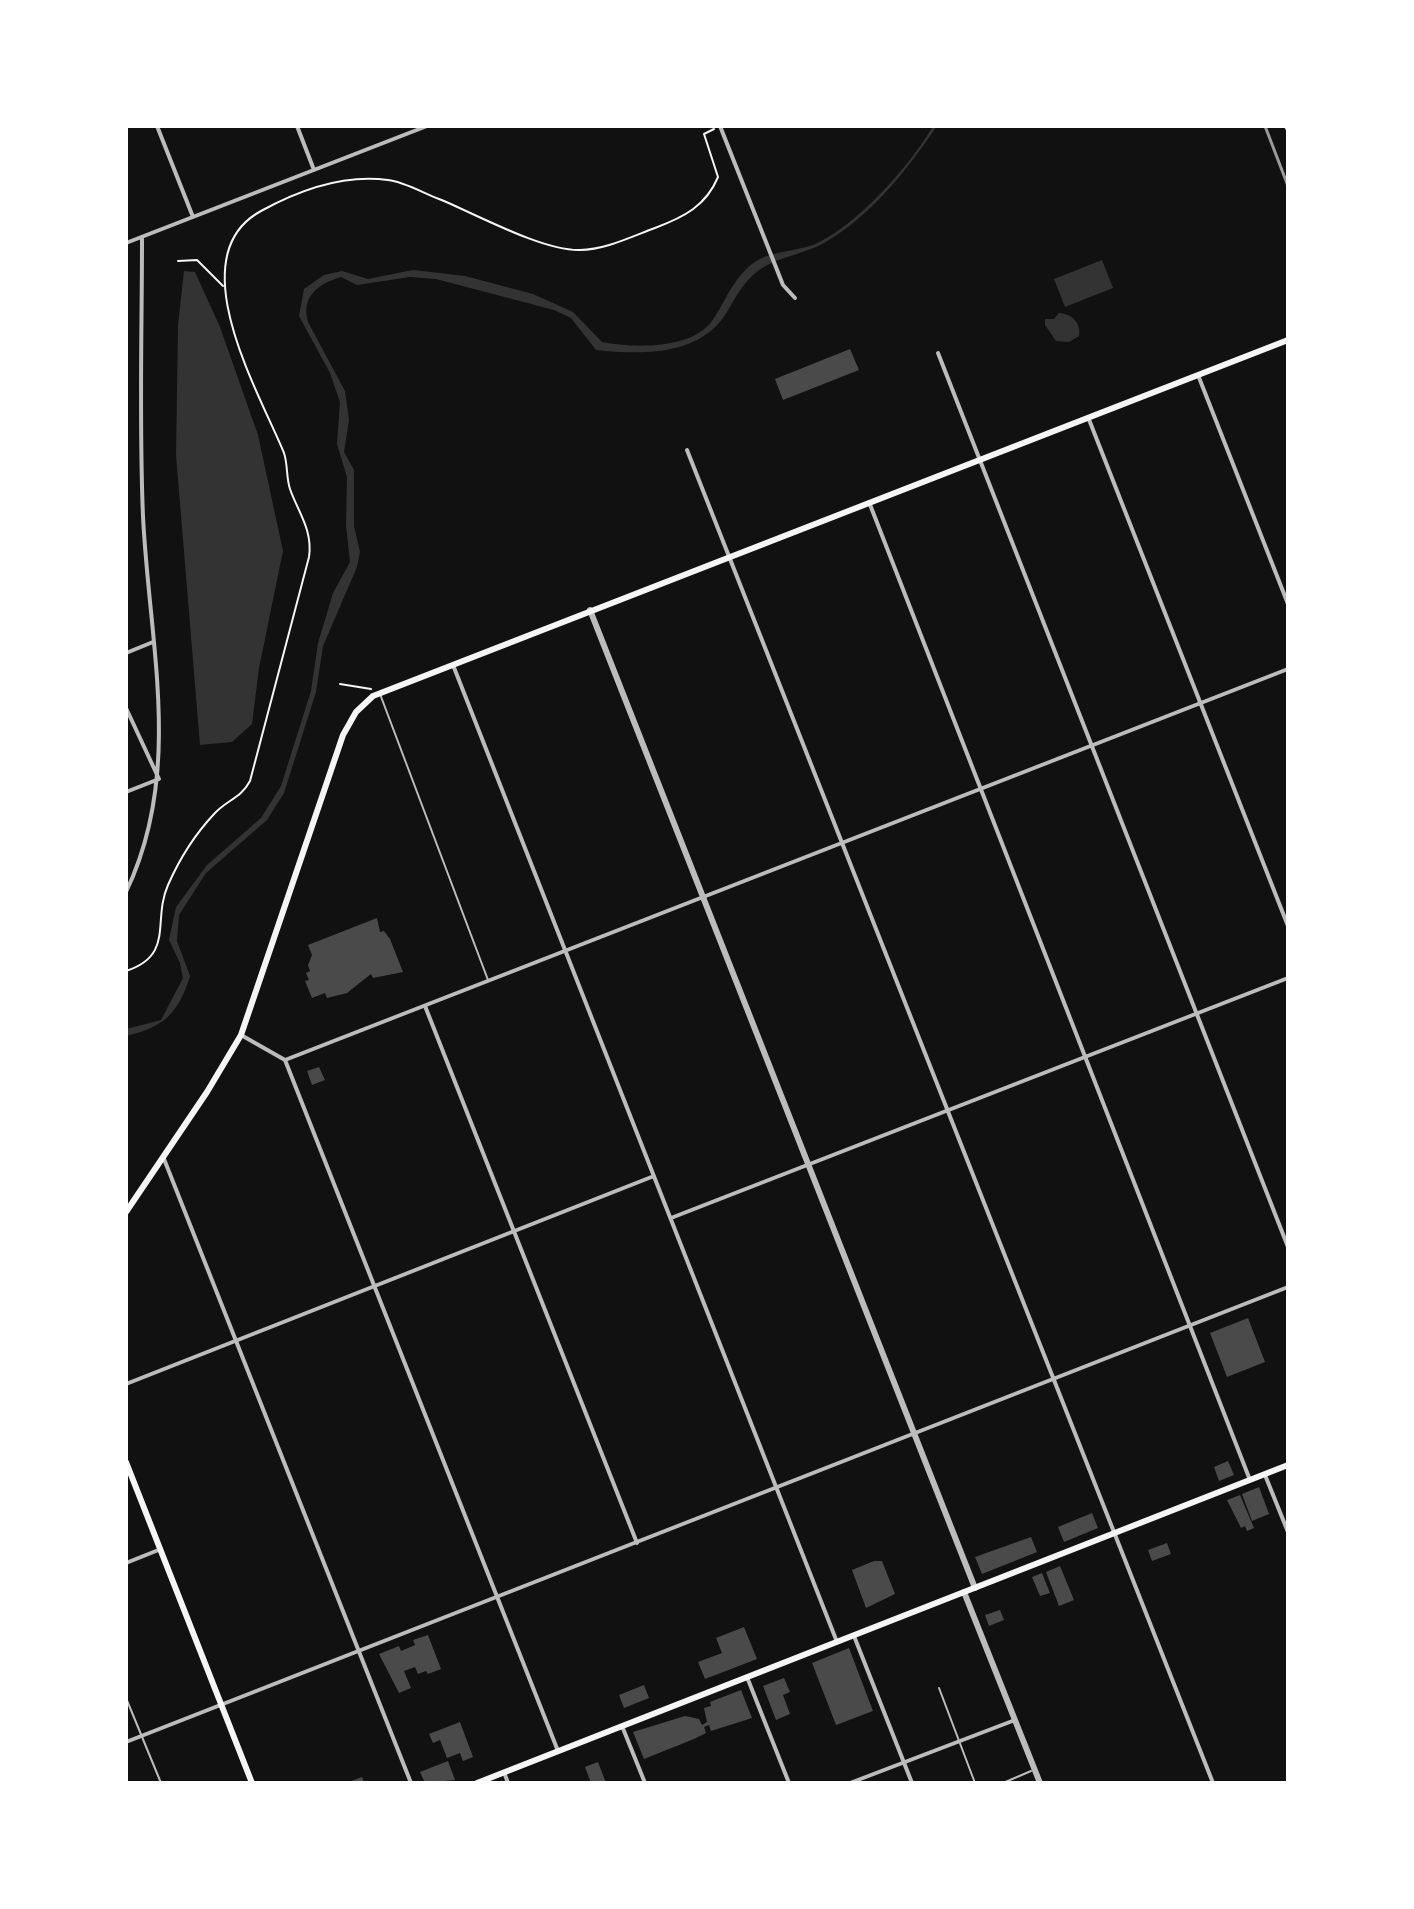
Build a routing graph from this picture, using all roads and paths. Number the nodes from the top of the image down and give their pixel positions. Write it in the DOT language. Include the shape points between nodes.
graph roads {
  1 [pos="157,126"];
  2 [pos="297,126"];
  3 [pos="427,126"];
  4 [pos="720,126"];
  5 [pos="714,129"];
  6 [pos="314,170"];
  7 [pos="193,217"];
  8 [pos="142,237"];
  9 [pos="126,243"];
  10 [pos="178,261"];
  11 [pos="224,286"];
  12 [pos="795,298"];
  13 [pos="1288,340"];
  14 [pos="938,353"];
  15 [pos="1198,375"];
  16 [pos="1088,417"];
  17 [pos="687,450"];
  18 [pos="979,459"];
  19 [pos="869,502"];
  20 [pos="729,556"];
  21 [pos="1288,604"];
  22 [pos="590,610"];
  23 [pos="155,641"];
  24 [pos="126,653"];
  25 [pos="452,663"];
  26 [pos="1288,669"];
  27 [pos="340,684"];
  28 [pos="380,692"];
  29 [pos="1201,703"];
  30 [pos="126,708"];
  31 [pos="1091,745"];
  32 [pos="159,779"];
  33 [pos="981,789"];
  34 [pos="126,792"];
  35 [pos="842,843"];
  36 [pos="126,892"];
  37 [pos="703,897"];
  38 [pos="1288,926"];
  39 [pos="565,951"];
  40 [pos="126,971"];
  41 [pos="1288,978"];
  42 [pos="489,981"];
  43 [pos="425,1006"];
  44 [pos="1197,1014"];
  45 [pos="241,1035"];
  46 [pos="1085,1057"];
  47 [pos="285,1060"];
  48 [pos="947,1111"];
  49 [pos="164,1159"];
  50 [pos="808,1164"];
  51 [pos="654,1176"];
  52 [pos="126,1212"];
  53 [pos="670,1218"];
  54 [pos="513,1231"];
  55 [pos="1288,1247"];
  56 [pos="374,1286"];
  57 [pos="1288,1287"];
  58 [pos="1190,1325"];
  59 [pos="236,1341"];
  60 [pos="1052,1380"];
  61 [pos="126,1384"];
  62 [pos="914,1433"];
  63 [pos="126,1462"];
  64 [pos="1288,1465"];
  65 [pos="1265,1474"];
  66 [pos="1250,1480"];
  67 [pos="776,1488"];
  68 [pos="1288,1532"];
  69 [pos="1114,1534"];
  70 [pos="637,1543"];
  71 [pos="161,1549"];
  72 [pos="126,1563"];
  73 [pos="975,1588"];
  74 [pos="964,1592"];
  75 [pos="497,1597"];
  76 [pos="854,1636"];
  77 [pos="837,1642"];
  78 [pos="359,1651"];
  79 [pos="747,1677"];
  80 [pos="939,1688"];
  81 [pos="126,1698"];
  82 [pos="221,1705"];
  83 [pos="1015,1720"];
  84 [pos="622,1726"];
  85 [pos="141,1736"];
  86 [pos="959,1741"];
  87 [pos="126,1742"];
  88 [pos="558,1751"];
  89 [pos="904,1763"];
  90 [pos="1035,1770"];
  91 [pos="504,1772"];
  92 [pos="161,1783"];
  93 [pos="252,1783"];
  94 [pos="411,1783"];
  95 [pos="477,1783"];
  96 [pos="508,1783"];
  97 [pos="645,1783"];
  98 [pos="789,1783"];
  99 [pos="850,1783"];
  100 [pos="912,1783"];
  101 [pos="975,1783"];
  102 [pos="1003,1783"];
  103 [pos="1040,1783"];
  104 [pos="1213,1783"];
  1 -- 7 [label="street"];
  2 -- 6 [label="street"];
  3 -- 6 [label="street"];
  4 -- 12 [label="street" via="776,268"];
  5 -- 11 [label="path" via="704,134 718,177 710,197 664,224 593,249 567,249 388,180 342,181 294,194 246,222 229,251"];
  6 -- 7 [label="street"];
  7 -- 8 [label="street"];
  8 -- 9 [label="street"];
  8 -- 23 [label="street" via="142,475"];
  10 -- 11 [label="path" via="197,260"];
  11 -- 40 [label="path" via="252,385 285,456 289,486 311,543 250,781 238,798 214,813 186,850 164,894 158,946 148,960"];
  13 -- 15 [label="main road"];
  14 -- 18 [label="street"];
  15 -- 16 [label="main road"];
  15 -- 21 [label="street"];
  16 -- 18 [label="main road"];
  16 -- 29 [label="street"];
  17 -- 20 [label="street"];
  18 -- 19 [label="main road"];
  18 -- 31 [label="street"];
  19 -- 20 [label="main road"];
  19 -- 33 [label="street"];
  20 -- 22 [label="main road"];
  20 -- 35 [label="street"];
  22 -- 25 [label="main road"];
  22 -- 37 [label="street"];
  23 -- 24 [label="street"];
  23 -- 32 [label="street"];
  25 -- 28 [label="main road"];
  25 -- 39 [label="street"];
  26 -- 29 [label="street"];
  27 -- 28 [label="path"];
  28 -- 42 [label="lane"];
  28 -- 45 [label="main road" via="356,712 343,735"];
  29 -- 31 [label="street"];
  29 -- 38 [label="street"];
  30 -- 32 [label="street"];
  31 -- 33 [label="street"];
  31 -- 44 [label="street"];
  32 -- 34 [label="street"];
  32 -- 36 [label="street" via="148,837"];
  33 -- 35 [label="street"];
  33 -- 46 [label="street"];
  35 -- 37 [label="street"];
  35 -- 48 [label="street"];
  37 -- 39 [label="street"];
  37 -- 50 [label="street"];
  39 -- 42 [label="street"];
  39 -- 51 [label="street"];
  41 -- 44 [label="street"];
  42 -- 43 [label="street"];
  43 -- 47 [label="street"];
  43 -- 54 [label="street"];
  44 -- 46 [label="street"];
  44 -- 55 [label="street"];
  45 -- 47 [label="street"];
  45 -- 49 [label="main road"];
  46 -- 48 [label="street"];
  46 -- 58 [label="street"];
  47 -- 56 [label="street"];
  48 -- 50 [label="street"];
  48 -- 60 [label="street"];
  49 -- 52 [label="main road"];
  49 -- 59 [label="street"];
  50 -- 53 [label="street"];
  50 -- 62 [label="street"];
  51 -- 53 [label="street"];
  51 -- 54 [label="street"];
  53 -- 67 [label="street"];
  54 -- 56 [label="street"];
  54 -- 70 [label="street"];
  56 -- 59 [label="street"];
  56 -- 75 [label="street"];
  57 -- 58 [label="street"];
  58 -- 60 [label="street"];
  58 -- 66 [label="street"];
  59 -- 61 [label="street"];
  59 -- 78 [label="street"];
  60 -- 62 [label="street"];
  60 -- 69 [label="street"];
  62 -- 67 [label="street"];
  62 -- 73 [label="street"];
  63 -- 71 [label="main road"];
  64 -- 65 [label="main road"];
  65 -- 66 [label="main road"];
  65 -- 68 [label="street"];
  66 -- 69 [label="main road"];
  67 -- 70 [label="street"];
  67 -- 77 [label="street"];
  69 -- 73 [label="main road"];
  69 -- 104 [label="street"];
  70 -- 75 [label="street"];
  71 -- 72 [label="street"];
  71 -- 82 [label="main road"];
  73 -- 74 [label="main road"];
  74 -- 76 [label="main road"];
  74 -- 83 [label="street"];
  75 -- 78 [label="street"];
  75 -- 88 [label="street"];
  76 -- 77 [label="main road"];
  76 -- 89 [label="street"];
  77 -- 79 [label="main road"];
  78 -- 82 [label="street"];
  78 -- 94 [label="street"];
  79 -- 84 [label="main road"];
  79 -- 98 [label="street"];
  80 -- 86 [label="lane"];
  81 -- 85 [label="lane"];
  82 -- 85 [label="street"];
  82 -- 93 [label="main road"];
  83 -- 86 [label="street"];
  83 -- 90 [label="street"];
  84 -- 88 [label="main road"];
  84 -- 97 [label="street"];
  85 -- 87 [label="street"];
  85 -- 92 [label="lane"];
  86 -- 89 [label="street"];
  86 -- 101 [label="lane"];
  88 -- 91 [label="main road"];
  89 -- 99 [label="street"];
  89 -- 100 [label="street"];
  90 -- 102 [label="lane"];
  90 -- 103 [label="street"];
  91 -- 95 [label="main road"];
  91 -- 96 [label="street"];
}
